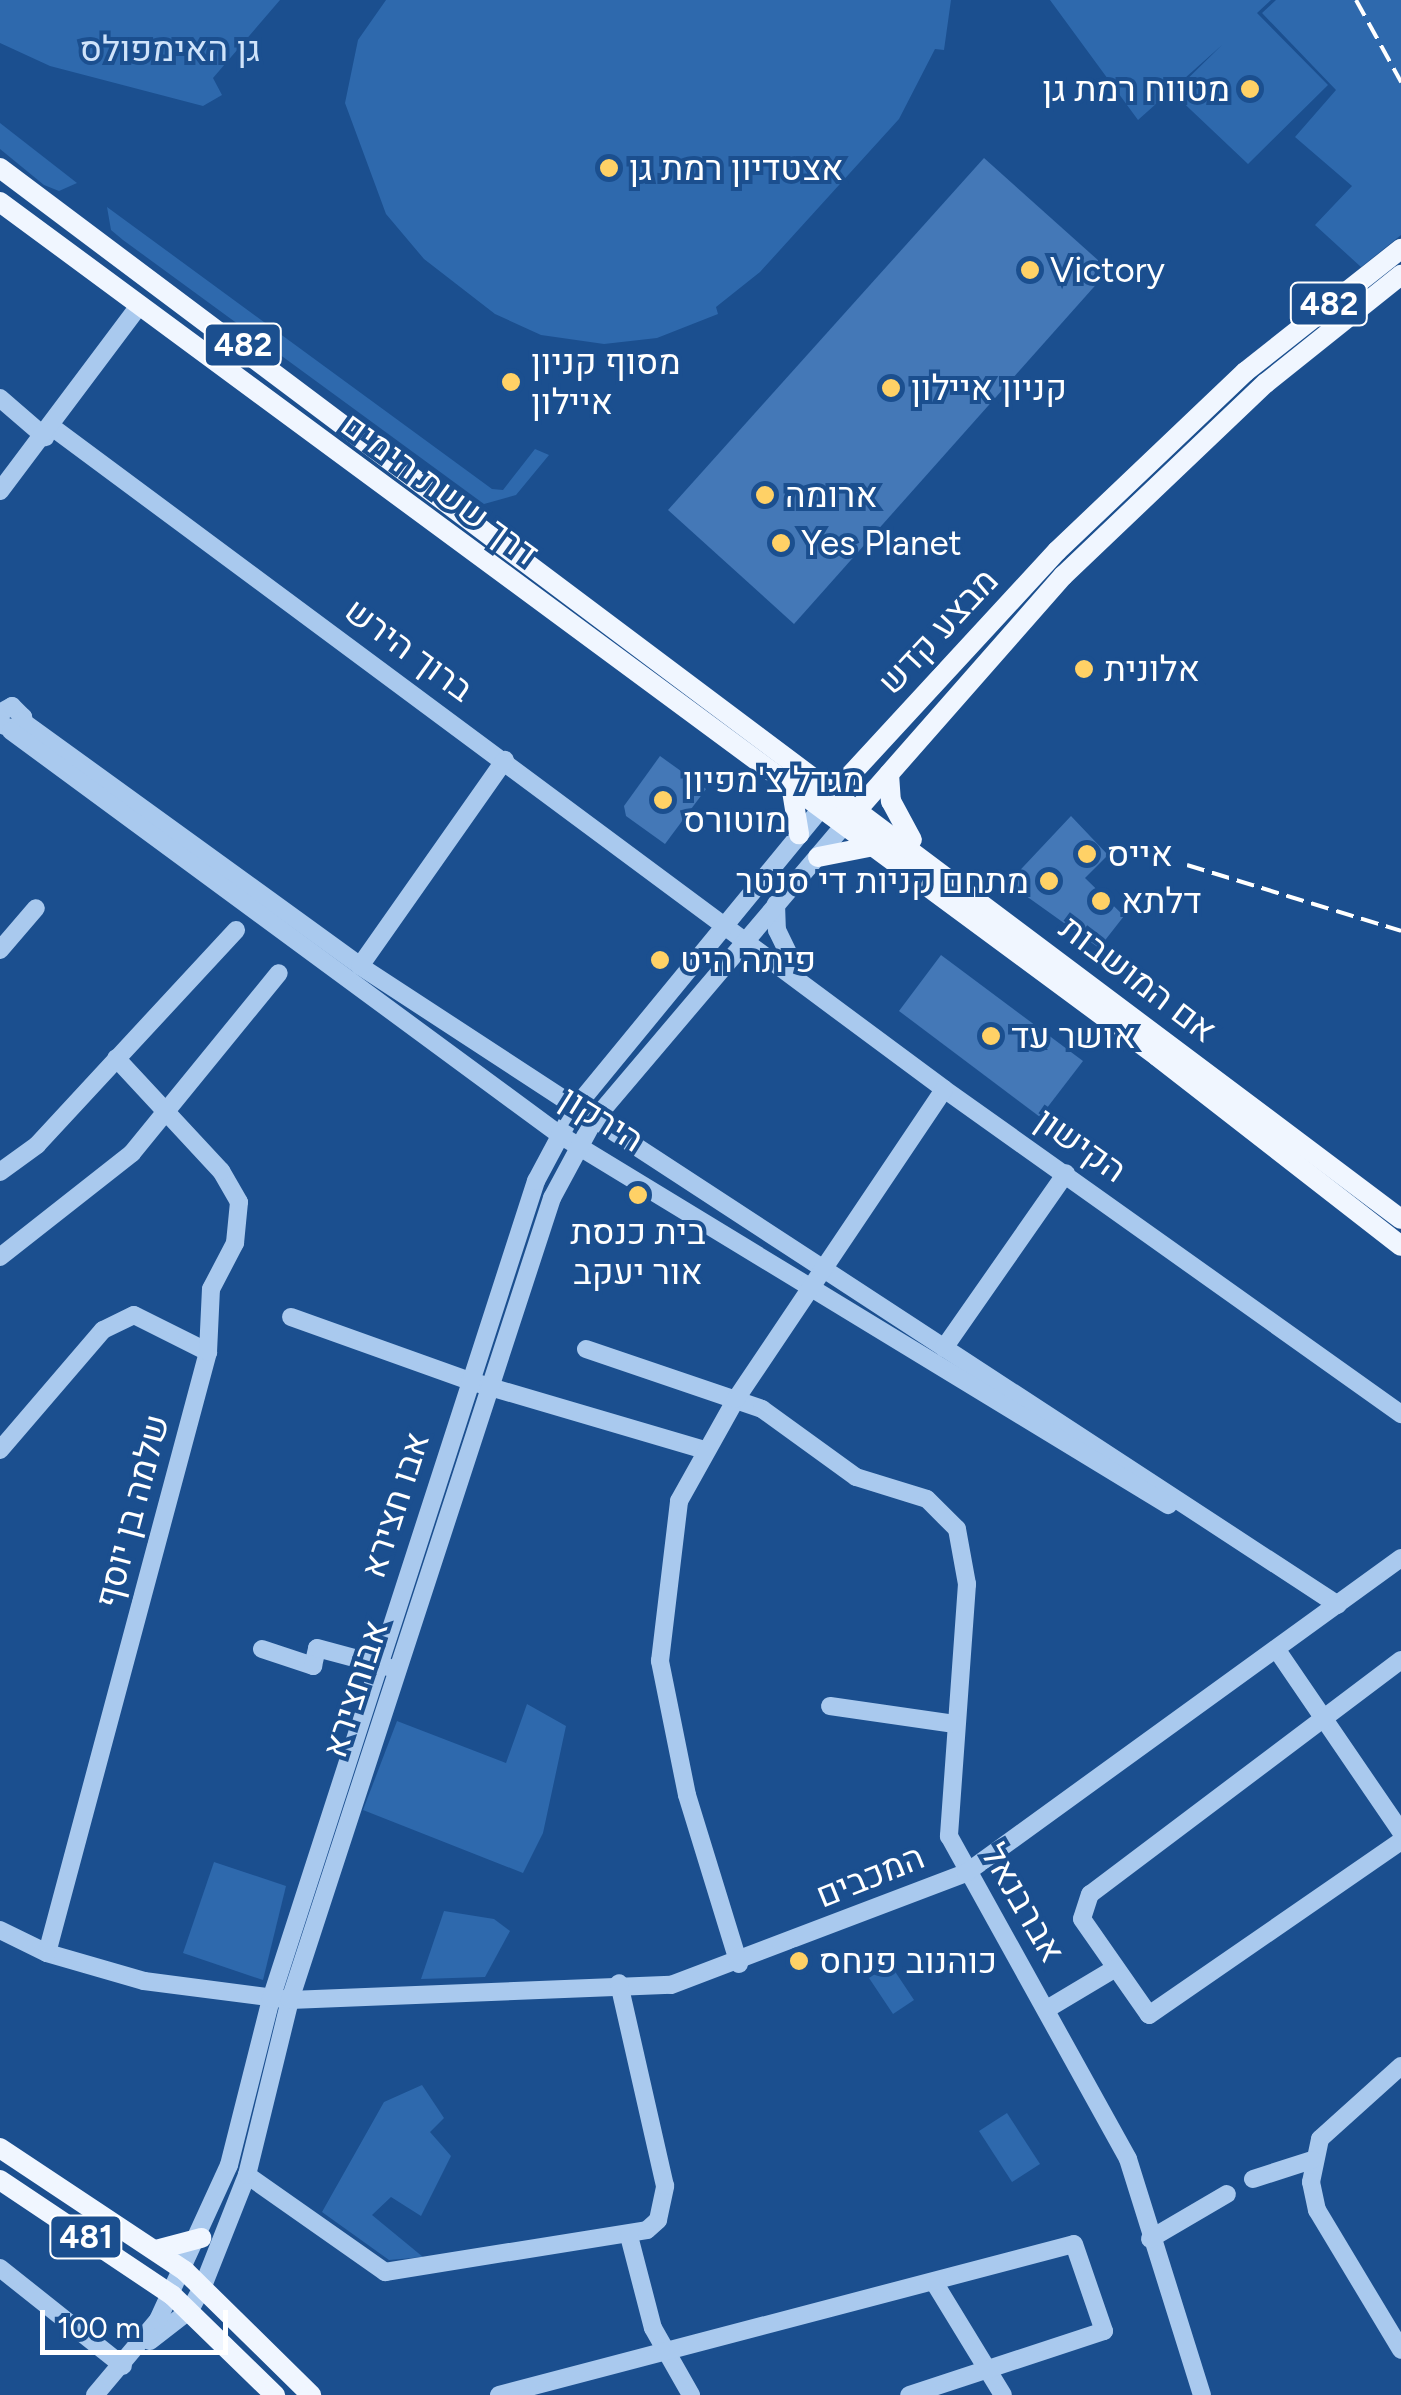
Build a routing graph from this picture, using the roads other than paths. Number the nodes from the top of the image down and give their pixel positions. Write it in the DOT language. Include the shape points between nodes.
graph roads {
  1 [pos="0,168"];
  2 [pos="0,202"];
  3 [pos="1401,249"];
  4 [pos="1401,274"];
  5 [pos="139,306"];
  6 [pos="0,398"];
  7 [pos="48,432"];
  8 [pos="1172,456"];
  9 [pos="0,491"];
  10 [pos="4,720"];
  11 [pos="863,756"];
  12 [pos="505,760"];
  13 [pos="800,763"];
  14 [pos="889,774"];
  15 [pos="792,785"];
  16 [pos="836,789"];
  17 [pos="821,808"];
  18 [pos="859,808"];
  19 [pos="844,825"];
  20 [pos="798,834"];
  21 [pos="876,846"];
  22 [pos="818,857"];
  23 [pos="933,864"];
  24 [pos="750,895"];
  25 [pos="776,904"];
  26 [pos="36,908"];
  27 [pos="707,909"];
  28 [pos="727,924"];
  29 [pos="236,930"];
  30 [pos="748,938"];
  31 [pos="0,950"];
  32 [pos="360,966"];
  33 [pos="279,972"];
  34 [pos="804,979"];
  35 [pos="116,1058"];
  36 [pos="944,1089"];
  37 [pos="574,1108"];
  38 [pos="163,1110"];
  39 [pos="594,1120"];
  40 [pos="560,1135"];
  41 [pos="580,1144"];
  42 [pos="0,1172"];
  43 [pos="1066,1173"];
  44 [pos="1401,1219"];
  45 [pos="1401,1246"];
  46 [pos="0,1257"];
  47 [pos="821,1277"];
  48 [pos="291,1316"];
  49 [pos="944,1348"];
  50 [pos="586,1349"];
  51 [pos="208,1352"];
  52 [pos="478,1383"];
  53 [pos="736,1399"];
  54 [pos="1401,1414"];
  55 [pos="0,1450"];
  56 [pos="705,1450"];
  57 [pos="1192,1514"];
  58 [pos="1401,1558"];
  59 [pos="1338,1604"];
  60 [pos="262,1649"];
  61 [pos="1278,1653"];
  62 [pos="1401,1660"];
  63 [pos="387,1667"];
  64 [pos="830,1706"];
  65 [pos="1324,1720"];
  66 [pos="956,1724"];
  67 [pos="1401,1832"];
  68 [pos="1401,1840"];
  69 [pos="966,1873"];
  70 [pos="0,1930"];
  71 [pos="47,1953"];
  72 [pos="739,1964"];
  73 [pos="1114,1969"];
  74 [pos="619,1983"];
  75 [pos="271,1998"];
  76 [pos="290,2000"];
  77 [pos="1047,2010"];
  78 [pos="1401,2066"];
  79 [pos="0,2148"];
  80 [pos="1312,2160"];
  81 [pos="247,2175"];
  82 [pos="1254,2179"];
  83 [pos="0,2180"];
  84 [pos="1227,2194"];
  85 [pos="628,2236"];
  86 [pos="200,2238"];
  87 [pos="1150,2239"];
  88 [pos="154,2250"];
  89 [pos="0,2268"];
  90 [pos="185,2271"];
  91 [pos="934,2282"];
  92 [pos="204,2286"];
  93 [pos="172,2295"];
  94 [pos="190,2310"];
  95 [pos="141,2347"];
  96 [pos="664,2350"];
  97 [pos="1401,2350"];
  98 [pos="124,2366"];
  99 [pos="987,2370"];
  100 [pos="95,2395"];
  101 [pos="274,2395"];
  102 [pos="311,2395"];
  103 [pos="499,2395"];
  104 [pos="691,2395"];
  105 [pos="909,2395"];
  106 [pos="1002,2395"];
  107 [pos="1202,2395"];
  1 -- 13 [label="main road, דרך ששת הימים / 482"];
  2 -- 5 [label="main road, דרך ששת הימים / 482"];
  3 -- 8 [label="main road, מבצע קדש / 482" via="1245,372"];
  4 -- 8 [label="main road, מבצע קדש / 482"];
  5 -- 7 [label="street"];
  5 -- 15 [label="main road, דרך ששת הימים / 482"];
  6 -- 7 [label="street, ברוך הירש"];
  7 -- 9 [label="street"];
  7 -- 12 [label="street, ברוך הירש"];
  8 -- 11 [label="main road, מבצע קדש / 482"];
  8 -- 14 [label="main road, מבצע קדש / 482"];
  10 -- 32 [label="street, הירקון"];
  10 -- 40 [label="street, הירקון"];
  11 -- 13 [label="main road"];
  11 -- 16 [label="main road, מבצע קדש / 482"];
  12 -- 27 [label="street, ברוך הירש"];
  12 -- 32 [label="street"];
  13 -- 16 [label="main road, דרך ששת הימים / 482"];
  14 -- 18 [label="main road, מבצע קדש / 482"];
  14 -- 23 [label="main road" via="900,823"];
  15 -- 17 [label="main road, דרך ששת הימים / 482"];
  15 -- 20 [label="main road"];
  16 -- 17 [label="main road, מבצע קדש / 482"];
  16 -- 18 [label="main road, אם המושבות"];
  17 -- 19 [label="main road, דרך ששת הימים / 482"];
  17 -- 20 [label="street, מבצע קדש"];
  18 -- 19 [label="main road, מבצע קדש / 482"];
  18 -- 23 [label="main road, אם המושבות"];
  19 -- 21 [label="main road, אם המושבות"];
  19 -- 22 [label="street, מבצע קדש"];
  20 -- 24 [label="street, מבצע קדש"];
  21 -- 22 [label="main road"];
  21 -- 45 [label="main road, אם המושבות"];
  22 -- 25 [label="street, מבצע קדש"];
  23 -- 44 [label="main road, אם המושבות"];
  24 -- 27 [label="street"];
  24 -- 28 [label="street, מבצע קדש"];
  25 -- 30 [label="street, מבצע קדש"];
  25 -- 34 [label="street" via="778,934"];
  26 -- 31 [label="street"];
  27 -- 28 [label="street, ברוך הירש"];
  28 -- 30 [label="street, הקישון"];
  28 -- 37 [label="street, מבצע קדש"];
  29 -- 35 [label="street"];
  30 -- 34 [label="street, הקישון"];
  30 -- 39 [label="street, מבצע קדש"];
  32 -- 37 [label="street, הירקון"];
  33 -- 38 [label="street"];
  34 -- 36 [label="street, הקישון"];
  35 -- 38 [label="street, שלמה בן יוסף"];
  35 -- 42 [label="street" via="36,1145"];
  36 -- 43 [label="street, הקישון"];
  36 -- 47 [label="street"];
  37 -- 39 [label="street, הירקון"];
  37 -- 40 [label="street, אבו חצירא"];
  38 -- 46 [label="street" via="132,1152"];
  38 -- 51 [label="street, שלמה בן יוסף" via="221,1170 239,1202 236,1243 211,1289"];
  39 -- 41 [label="street"];
  39 -- 47 [label="street, הירקון"];
  40 -- 41 [label="street, הירקון"];
  40 -- 52 [label="street, אבו חצירא" via="536,1181"];
  41 -- 47 [label="street, הירקון"];
  41 -- 52 [label="street"];
  43 -- 49 [label="street"];
  43 -- 54 [label="street, הקישון"];
  47 -- 49 [label="street, הירקון"];
  47 -- 53 [label="street"];
  47 -- 57 [label="street, הירקון" via="1144,1496"];
  48 -- 52 [label="street"];
  49 -- 57 [label="street, הירקון"];
  50 -- 53 [label="street, אברבנאל"];
  51 -- 55 [label="street" via="134,1315 102,1330"];
  51 -- 71 [label="street, שלמה בן יוסף"];
  52 -- 56 [label="street"];
  52 -- 63 [label="street, אבו חצירא"];
  53 -- 56 [label="street"];
  53 -- 66 [label="street, אברבנאל" via="762,1409 856,1477 928,1499 962,1542 967,1584"];
  56 -- 72 [label="street" via="680,1501 660,1661 687,1795"];
  57 -- 59 [label="street, הירקון"];
  58 -- 59 [label="street, המכבים"];
  59 -- 61 [label="street, המכבים"];
  60 -- 63 [label="street" via="313,1666 318,1648"];
  61 -- 65 [label="street"];
  61 -- 69 [label="street, המכבים"];
  62 -- 65 [label="street"];
  63 -- 75 [label="street, אבו חצירא"];
  63 -- 76 [label="street, אבוחצירא"];
  64 -- 66 [label="street"];
  65 -- 67 [label="street"];
  65 -- 73 [label="street" via="1090,1894 1082,1919"];
  66 -- 69 [label="street, אברבנאל" via="947,1820"];
  68 -- 73 [label="street" via="1161,2012 1149,2015"];
  69 -- 72 [label="street, המכבים"];
  69 -- 77 [label="street, אברבנאל"];
  70 -- 71 [label="street, המכבים"];
  71 -- 75 [label="street, המכבים" via="144,1981"];
  72 -- 74 [label="street, המכבים" via="671,1985"];
  73 -- 77 [label="street"];
  74 -- 76 [label="street, המכבים"];
  74 -- 85 [label="street" via="665,2186 658,2220"];
  75 -- 76 [label="street, המכבים"];
  75 -- 86 [label="street, אבו חצירא" via="229,2165"];
  76 -- 81 [label="street, אבוחצירא"];
  77 -- 87 [label="street, אברבנאל" via="1128,2159"];
  78 -- 80 [label="street" via="1336,2118"];
  79 -- 88 [label="main road, 481"];
  80 -- 82 [label="street"];
  80 -- 97 [label="street" via="1317,2210"];
  81 -- 85 [label="street" via="385,2272"];
  81 -- 92 [label="street, אבוחצירא"];
  83 -- 93 [label="main road, 481"];
  84 -- 87 [label="street"];
  85 -- 96 [label="street"];
  86 -- 88 [label="main road"];
  86 -- 90 [label="street, אבו חצירא"];
  87 -- 107 [label="street, אברבנאל"];
  88 -- 90 [label="main road, 481"];
  89 -- 98 [label="street"];
  90 -- 92 [label="main road, 481"];
  90 -- 93 [label="street, אבו חצירא"];
  91 -- 96 [label="street"];
  91 -- 99 [label="street"];
  91 -- 99 [label="street" via="1074,2244 1104,2332"];
  92 -- 94 [label="street"];
  92 -- 102 [label="main road, 481"];
  93 -- 94 [label="main road, 481"];
  93 -- 95 [label="street, אבו חצירא"];
  94 -- 95 [label="street"];
  94 -- 101 [label="main road, 481"];
  95 -- 98 [label="street"];
  96 -- 103 [label="street"];
  96 -- 104 [label="street"];
  98 -- 100 [label="street"];
  99 -- 105 [label="street"];
  99 -- 106 [label="street"];
}
